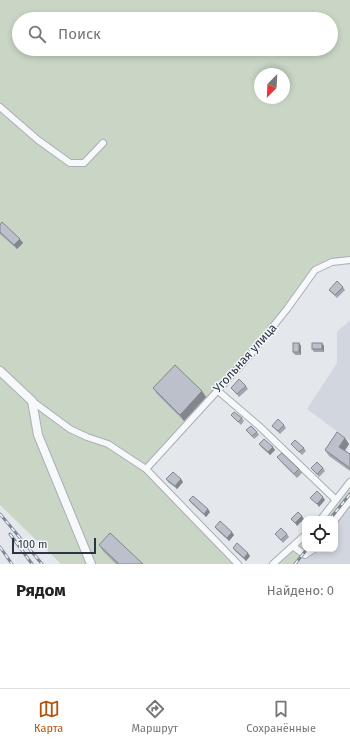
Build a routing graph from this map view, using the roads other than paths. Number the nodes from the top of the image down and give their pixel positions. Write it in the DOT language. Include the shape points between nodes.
graph roads {
  1 [pos="0,108"];
  2 [pos="103,143"];
  3 [pos="350,260"];
  4 [pos="0,371"];
  5 [pos="217,390"];
  6 [pos="32,401"];
  7 [pos="146,469"];
  8 [pos="350,482"];
  9 [pos="336,500"];
  10 [pos="350,500"];
  11 [pos="323,516"];
  12 [pos="338,516"];
  13 [pos="302,538"];
  14 [pos="294,547"];
  15 [pos="310,552"];
  16 [pos="91,564"];
  17 [pos="238,564"];
  18 [pos="273,564"];
  1 -- 2 [label="street" via="70,163 84,163"];
  3 -- 5 [label="street, Угольная улица" via="332,262 315,270 265,338"];
  4 -- 6 [label="street"];
  5 -- 7 [label="street, Угольная улица"];
  5 -- 9 [label="street" via="259,426"];
  6 -- 7 [label="street" via="70,429 108,444"];
  6 -- 16 [label="street" via="38,435"];
  7 -- 17 [label="street"];
  8 -- 9 [label="street"];
  9 -- 11 [label="street"];
  10 -- 12 [label="street"];
  13 -- 14 [label="street"];
  14 -- 15 [label="street" via="305,555"];
  14 -- 18 [label="street"];
}
